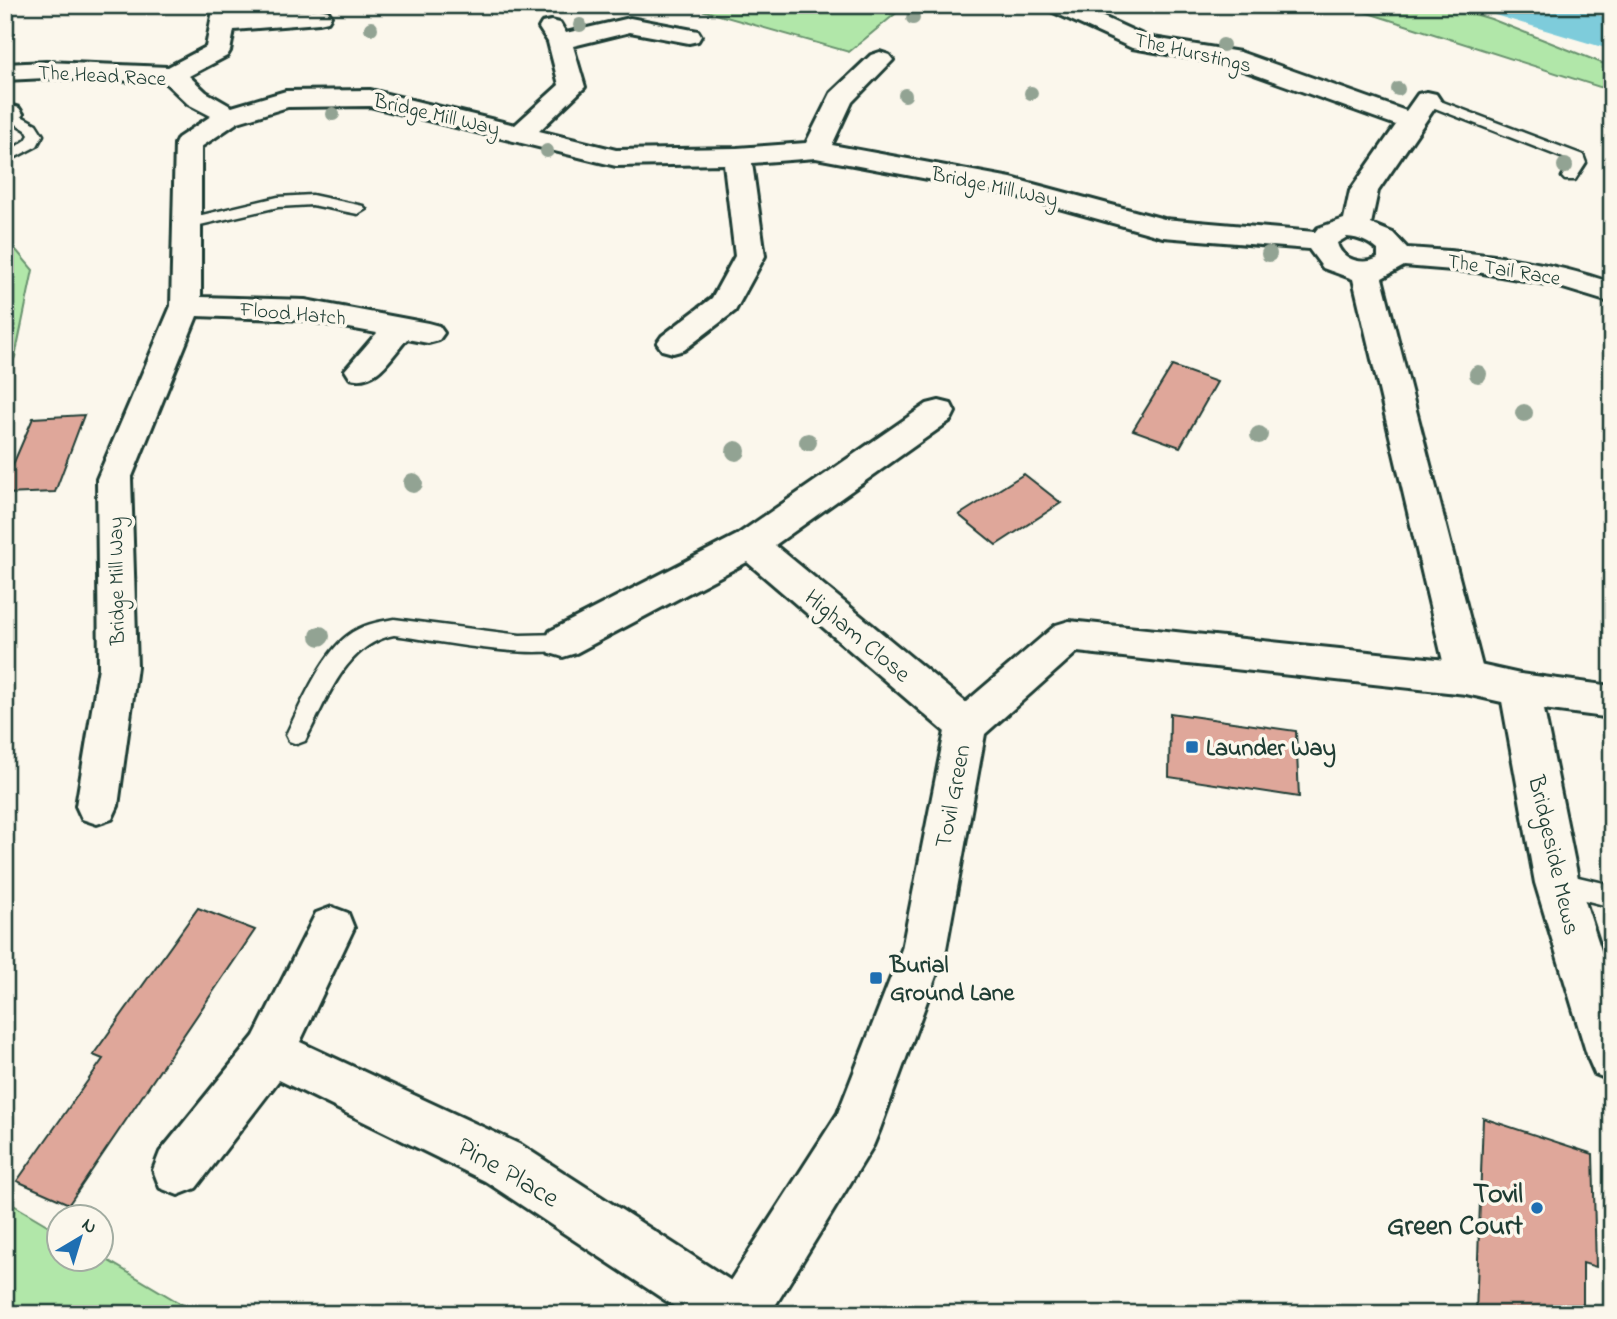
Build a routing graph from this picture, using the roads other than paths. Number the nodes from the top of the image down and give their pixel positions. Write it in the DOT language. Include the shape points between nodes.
graph roads {
  1 [pos="1057,5"];
  2 [pos="225,14"];
  3 [pos="319,16"];
  4 [pos="689,36"];
  5 [pos="880,60"];
  6 [pos="5,72"];
  7 [pos="172,75"];
  8 [pos="1427,100"];
  9 [pos="8,113"];
  10 [pos="229,116"];
  11 [pos="1410,121"];
  12 [pos="522,133"];
  13 [pos="816,150"];
  14 [pos="12,155"];
  15 [pos="737,156"];
  16 [pos="1570,177"];
  17 [pos="358,209"];
  18 [pos="187,223"];
  19 [pos="1356,229"];
  20 [pos="1321,241"];
  21 [pos="1380,264"];
  22 [pos="1612,294"];
  23 [pos="186,306"];
  24 [pos="673,343"];
  25 [pos="361,370"];
  26 [pos="939,412"];
  27 [pos="750,544"];
  28 [pos="563,642"];
  29 [pos="1466,678"];
  30 [pos="1520,690"];
  31 [pos="1612,702"];
  32 [pos="966,726"];
  33 [pos="297,735"];
  34 [pos="97,806"];
  35 [pos="1557,883"];
  36 [pos="1612,896"];
  37 [pos="332,928"];
  38 [pos="271,1052"];
  39 [pos="1612,1058"];
  40 [pos="178,1170"];
  41 [pos="734,1314"];
  42 [pos="740,1314"];
  1 -- 11 [label="street, The Hurstings" via="1141,43 1231,57"];
  2 -- 3 [label="street"];
  2 -- 7 [label="street" via="218,51"];
  4 -- 12 [label="street" via="629,25 556,35 572,87"];
  5 -- 13 [label="street" via="840,99"];
  6 -- 7 [label="street, The Head Race" via="46,69"];
  7 -- 10 [label="street, The Head Race" via="197,98"];
  8 -- 11 [label="street"];
  8 -- 16 [label="lane" via="1578,158"];
  9 -- 14 [label="lane" via="36,135 32,143"];
  10 -- 12 [label="street, Bridge Mill Way" via="286,99 370,98"];
  10 -- 18 [label="street, Bridge Mill Way" via="188,144"];
  11 -- 19 [label="street" via="1364,191"];
  12 -- 15 [label="street, Bridge Mill Way" via="616,158"];
  13 -- 15 [label="street, Bridge Mill Way"];
  13 -- 20 [label="street, Bridge Mill Way" via="1011,186 1163,228"];
  15 -- 24 [label="street" via="750,256 724,304"];
  17 -- 18 [label="lane" via="312,200 278,202"];
  18 -- 23 [label="street, Bridge Mill Way"];
  19 -- 20 [label="street" via="1333,231"];
  19 -- 21 [label="street" via="1388,242"];
  20 -- 21 [label="street" via="1333,262"];
  21 -- 22 [label="street, The Tail Race" via="1477,260 1587,284"];
  21 -- 29 [label="street"];
  23 -- 25 [label="street, Flood Hatch" via="305,310 414,330"];
  23 -- 34 [label="street, Bridge Mill Way" via="114,479 118,667"];
  26 -- 27 [label="street"];
  27 -- 28 [label="street"];
  27 -- 32 [label="street, Higham Close"];
  28 -- 33 [label="lane" via="520,643 394,627 373,631 354,642 337,661"];
  29 -- 30 [label="street, Tovil Green"];
  29 -- 32 [label="street, Tovil Green" via="1069,636"];
  30 -- 31 [label="street, Tovil Green"];
  30 -- 35 [label="street, Bridgeside Mews"];
  32 -- 42 [label="street, Tovil Green" via="923,949 856,1129"];
  35 -- 36 [label="lane"];
  35 -- 39 [label="street, Bridgeside Mews"];
  37 -- 38 [label="street"];
  38 -- 40 [label="street"];
  38 -- 41 [label="street, Pine Place" via="503,1163"];
}
